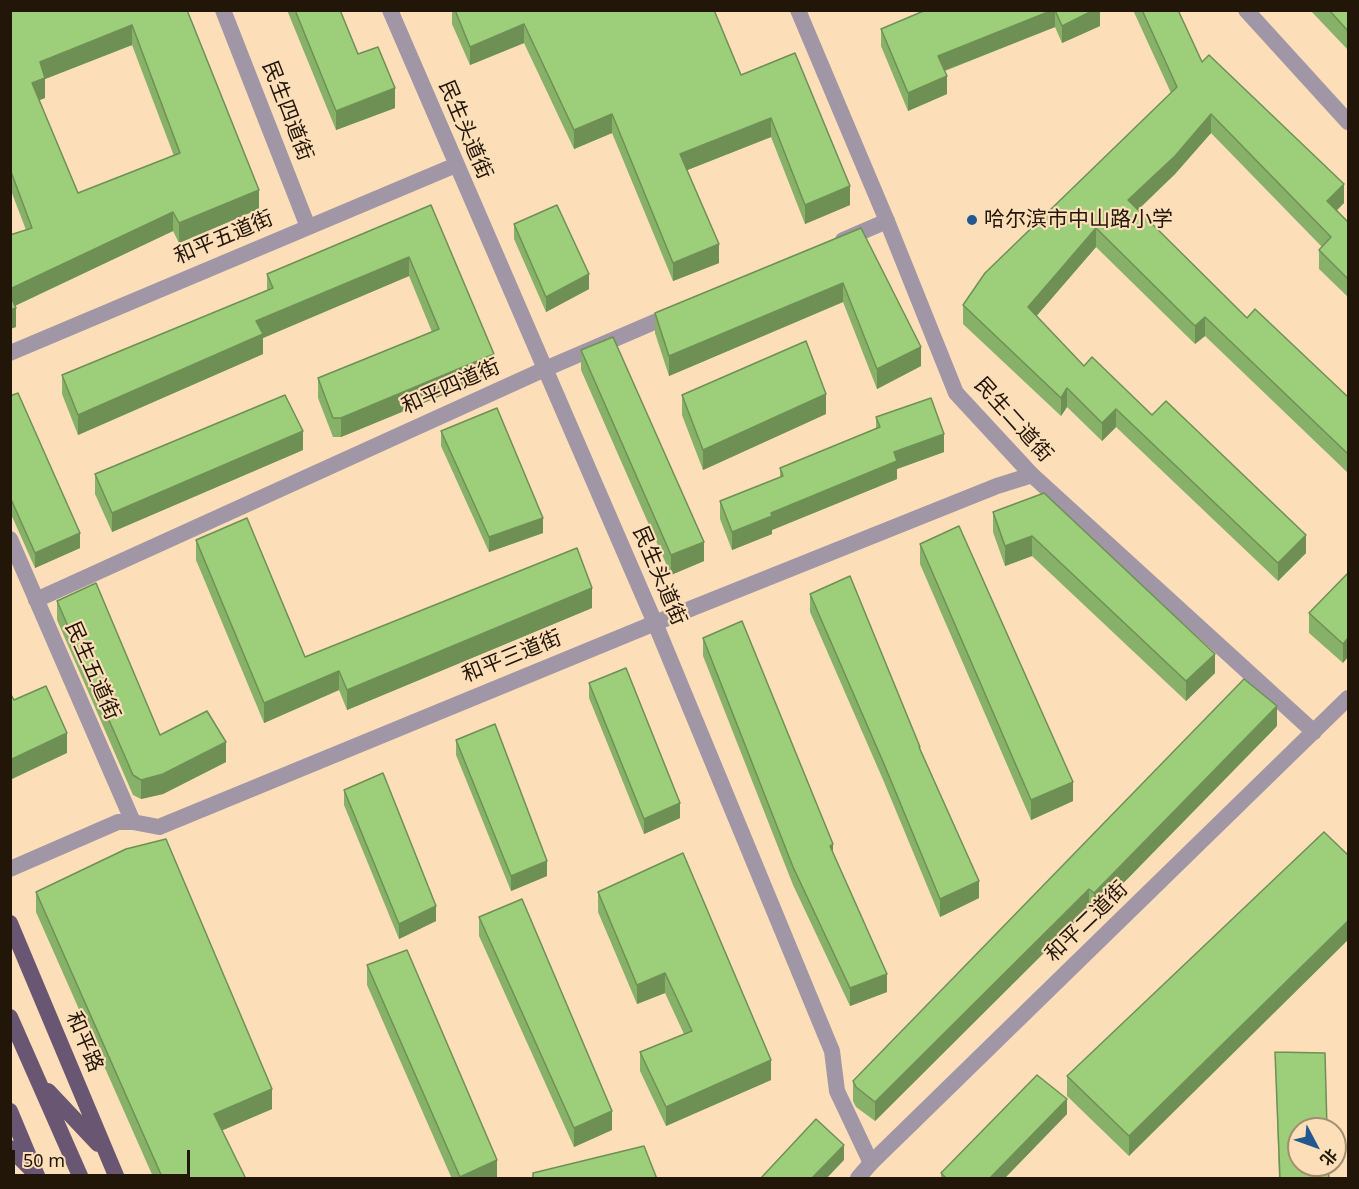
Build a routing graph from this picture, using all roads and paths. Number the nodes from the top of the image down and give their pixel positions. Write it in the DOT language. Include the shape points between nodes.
graph roads {
  1 [pos="223,10"];
  2 [pos="390,10"];
  3 [pos="798,10"];
  4 [pos="1246,10"];
  5 [pos="1348,122"];
  6 [pos="456,165"];
  7 [pos="887,221"];
  8 [pos="308,227"];
  9 [pos="823,249"];
  10 [pos="684,309"];
  11 [pos="10,353"];
  12 [pos="545,369"];
  13 [pos="1032,475"];
  14 [pos="10,539"];
  15 [pos="36,600"];
  16 [pos="655,623"];
  17 [pos="1348,698"];
  18 [pos="1314,732"];
  19 [pos="133,822"];
  20 [pos="10,869"];
  21 [pos="10,922"];
  22 [pos="10,1017"];
  23 [pos="39,1082"];
  24 [pos="10,1111"];
  25 [pos="10,1148"];
  26 [pos="105,1151"];
  27 [pos="871,1163"];
  28 [pos="36,1176"];
  29 [pos="81,1179"];
  30 [pos="117,1179"];
  31 [pos="858,1179"];
  1 -- 8 [label="street, 民生四道街"];
  2 -- 6 [label="street, 民生头道街"];
  3 -- 7 [label="street, 民生二道街"];
  4 -- 5 [label="street"];
  6 -- 8 [label="street, 和平五道街"];
  6 -- 12 [label="street, 民生头道街"];
  7 -- 9 [label="street"];
  7 -- 13 [label="street, 民生二道街" via="956,393"];
  8 -- 11 [label="street, 和平五道街"];
  10 -- 12 [label="street, 和平四道街"];
  12 -- 15 [label="street, 和平四道街"];
  12 -- 16 [label="street, 民生头道街"];
  13 -- 16 [label="street, 和平三道街"];
  13 -- 18 [label="street, 民生二道街"];
  14 -- 15 [label="street, 民生五道街"];
  15 -- 19 [label="street, 民生五道街"];
  16 -- 19 [label="street, 和平三道街" via="159,827"];
  16 -- 27 [label="street, 民生头道街" via="832,1051 837,1091"];
  17 -- 18 [label="street, 和平二道街"];
  18 -- 27 [label="street, 和平二道街"];
  19 -- 20 [label="street, 和平三道街" via="118,822"];
  21 -- 26 [label="main road, 和平路"];
  22 -- 23 [label="main road"];
  23 -- 26 [label="main road"];
  23 -- 29 [label="main road"];
  24 -- 28 [label="main road"];
  25 -- 28 [label="main road"];
  26 -- 30 [label="main road, 和平路"];
  27 -- 31 [label="street, 和平二道街"];
}
